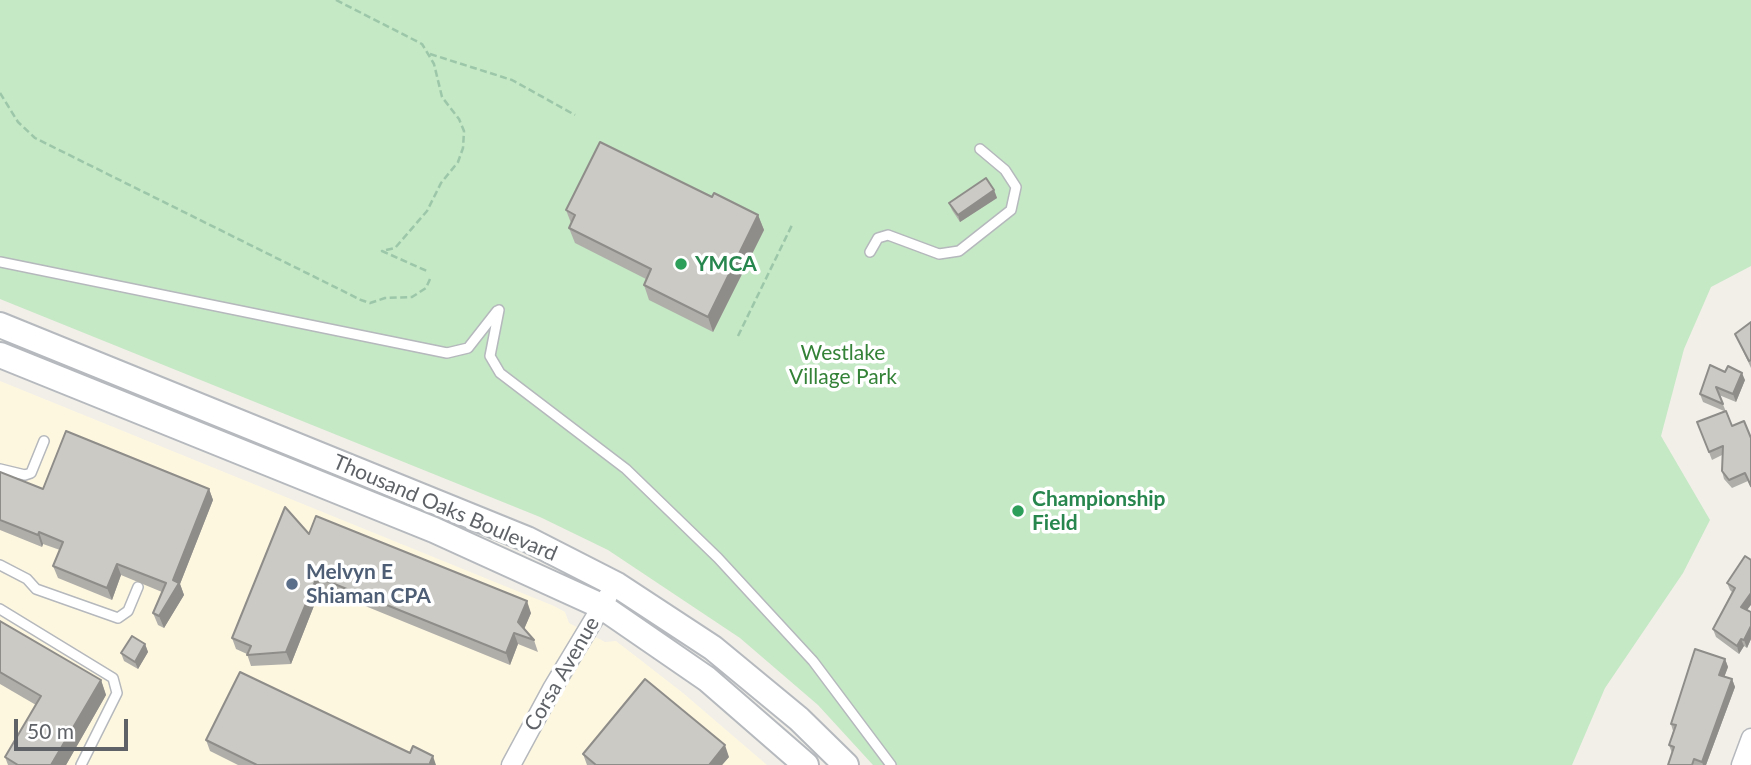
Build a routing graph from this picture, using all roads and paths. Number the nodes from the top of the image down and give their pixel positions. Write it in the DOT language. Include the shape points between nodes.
graph roads {
  1 [pos="336,0"];
  2 [pos="430,54"];
  3 [pos="0,93"];
  4 [pos="575,116"];
  5 [pos="980,149"];
  6 [pos="793,223"];
  7 [pos="870,252"];
  8 [pos="0,262"];
  9 [pos="427,271"];
  10 [pos="430,279"];
  11 [pos="0,325"];
  12 [pos="738,336"];
  13 [pos="0,355"];
  14 [pos="44,441"];
  15 [pos="0,469"];
  16 [pos="0,565"];
  17 [pos="617,585"];
  18 [pos="138,587"];
  19 [pos="601,606"];
  20 [pos="0,609"];
  21 [pos="1751,738"];
  22 [pos="81,765"];
  23 [pos="511,765"];
  24 [pos="806,765"];
  25 [pos="846,765"];
  26 [pos="891,765"];
  27 [pos="1741,765"];
  1 -- 2 [label="path" via="410,37"];
  2 -- 4 [label="path" via="512,80"];
  2 -- 9 [label="path" via="442,97 464,131 463,148 420,221 395,248 382,251"];
  3 -- 10 [label="path" via="18,122 35,138 361,300 412,297 426,288"];
  5 -- 7 [label="lane" via="1005,170 1016,187 1011,210 959,251 939,254 888,235 878,238"];
  6 -- 12 [label="path"];
  8 -- 26 [label="lane" via="447,353 468,348 499,310 490,356 500,373 625,469 718,558 813,661"];
  11 -- 17 [label="main road, Thousand Oaks Boulevard" via="527,539"];
  13 -- 19 [label="main road, Thousand Oaks Boulevard" via="447,535"];
  14 -- 15 [label="lane" via="31,473"];
  16 -- 18 [label="lane" via="36,589 118,618 128,611"];
  17 -- 19 [label="street, Corsa Avenue"];
  17 -- 25 [label="main road, Thousand Oaks Boulevard" via="713,648"];
  19 -- 23 [label="street, Corsa Avenue"];
  19 -- 24 [label="main road, Thousand Oaks Boulevard" via="707,679"];
  20 -- 22 [label="lane" via="113,678 117,693"];
  21 -- 27 [label="street"];
}
